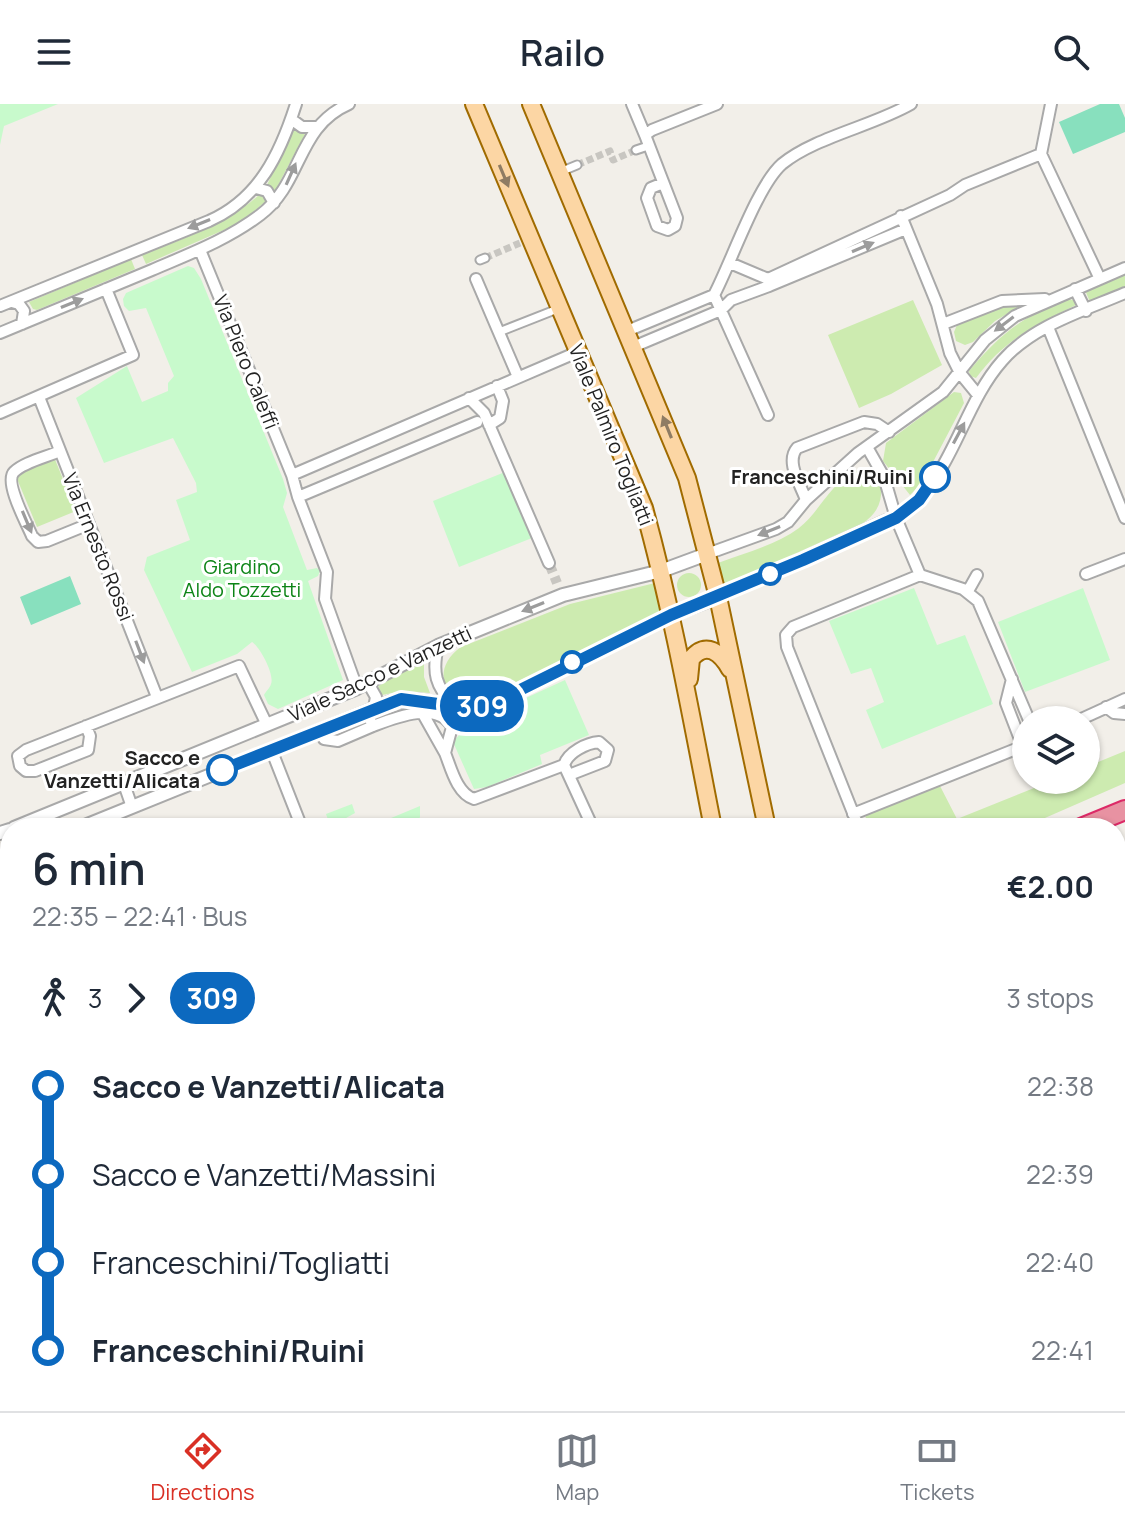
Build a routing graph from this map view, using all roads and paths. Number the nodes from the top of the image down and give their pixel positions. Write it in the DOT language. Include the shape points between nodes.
graph roads {
  1 [pos="296,104"];
  2 [pos="349,104"];
  3 [pos="531,104"];
  4 [pos="632,104"];
  5 [pos="717,104"];
  6 [pos="911,104"];
  7 [pos="1051,104"];
  8 [pos="474,108"];
  9 [pos="291,119"];
  10 [pos="316,127"];
  11 [pos="647,140"];
  12 [pos="636,150"];
  13 [pos="1041,154"];
  14 [pos="577,165"];
  15 [pos="560,172"];
  16 [pos="663,183"];
  17 [pos="256,188"];
  18 [pos="274,203"];
  19 [pos="901,216"];
  20 [pos="906,229"];
  21 [pos="138,249"];
  22 [pos="200,250"];
  23 [pos="730,263"];
  24 [pos="1125,268"];
  25 [pos="146,272"];
  26 [pos="476,279"];
  27 [pos="1100,279"];
  28 [pos="769,282"];
  29 [pos="106,289"];
  30 [pos="1075,289"];
  31 [pos="1125,293"];
  32 [pos="714,295"];
  33 [pos="1051,299"];
  34 [pos="12,302"];
  35 [pos="0,306"];
  36 [pos="560,308"];
  37 [pos="721,310"];
  38 [pos="1086,311"];
  39 [pos="22,324"];
  40 [pos="943,324"];
  41 [pos="1048,327"];
  42 [pos="499,332"];
  43 [pos="0,333"];
  44 [pos="630,339"];
  45 [pos="573,354"];
  46 [pos="960,373"];
  47 [pos="518,377"];
  48 [pos="497,386"];
  49 [pos="978,395"];
  50 [pos="39,397"];
  51 [pos="469,398"];
  52 [pos="0,413"];
  53 [pos="768,415"];
  54 [pos="477,422"];
  55 [pos="489,425"];
  56 [pos="889,432"];
  57 [pos="867,447"];
  58 [pos="60,451"];
  59 [pos="292,475"];
  60 [pos="298,497"];
  61 [pos="806,500"];
  62 [pos="896,518"];
  63 [pos="1125,518"];
  64 [pos="89,524"];
  65 [pos="707,554"];
  66 [pos="1125,559"];
  67 [pos="549,563"];
  68 [pos="661,571"];
  69 [pos="1086,574"];
  70 [pos="920,575"];
  71 [pos="977,575"];
  72 [pos="557,583"];
  73 [pos="968,591"];
  74 [pos="563,595"];
  75 [pos="718,597"];
  76 [pos="671,615"];
  77 [pos="438,646"];
  78 [pos="733,674"];
  79 [pos="1012,679"];
  80 [pos="363,686"];
  81 [pos="157,697"];
  82 [pos="1125,699"];
  83 [pos="690,702"];
  84 [pos="455,706"];
  85 [pos="1023,706"];
  86 [pos="1106,707"];
  87 [pos="475,709"];
  88 [pos="370,710"];
  89 [pos="1100,710"];
  90 [pos="423,714"];
  91 [pos="1125,714"];
  92 [pos="1012,717"];
  93 [pos="267,725"];
  94 [pos="86,726"];
  95 [pos="373,726"];
  96 [pos="451,729"];
  97 [pos="320,731"];
  98 [pos="434,732"];
  99 [pos="271,749"];
  100 [pos="1012,751"];
  101 [pos="445,753"];
  102 [pos="124,784"];
  103 [pos="132,807"];
  104 [pos="1125,810"];
  105 [pos="853,814"];
  106 [pos="39,818"];
  107 [pos="105,818"];
  108 [pos="298,818"];
  109 [pos="588,818"];
  110 [pos="711,818"];
  111 [pos="765,818"];
  112 [pos="855,818"];
  113 [pos="1105,818"];
  1 -- 9 [label="street"];
  2 -- 10 [label="street"];
  3 -- 15 [label="main road"];
  4 -- 11 [label="street"];
  5 -- 11 [label="street" via="652,130"];
  6 -- 23 [label="street" via="781,165 761,194"];
  7 -- 13 [label="street"];
  8 -- 36 [label="main road, Viale Palmiro Togliatti, one-way" via="525,241"];
  9 -- 10 [label="street" via="299,126"];
  9 -- 17 [label="street"];
  18 -- 10 [label="street, one-way"];
  11 -- 12 [label="street"];
  11 -- 16 [label="street"];
  13 -- 19 [label="street"];
  13 -- 27 [label="street"];
  14 -- 15 [label="street"];
  15 -- 44 [label="main road"];
  17 -- 18 [label="street" via="267,191"];
  17 -- 21 [label="street, one-way" via="222,215"];
  18 -- 22 [label="street"];
  19 -- 20 [label="street"];
  19 -- 28 [label="street"];
  28 -- 20 [label="street, one-way"];
  20 -- 40 [label="street"];
  21 -- 25 [label="street" via="138,262"];
  21 -- 34 [label="street"];
  22 -- 25 [label="street"];
  22 -- 59 [label="street, Via Piero Caleffi"];
  23 -- 28 [label="street"];
  23 -- 32 [label="street"];
  24 -- 27 [label="street"];
  25 -- 29 [label="street"];
  26 -- 42 [label="street"];
  27 -- 30 [label="street"];
  28 -- 37 [label="street"];
  39 -- 29 [label="street, one-way"];
  29 -- 50 [label="street" via="133,355"];
  30 -- 33 [label="street"];
  30 -- 38 [label="street"];
  31 -- 38 [label="street"];
  32 -- 37 [label="street"];
  32 -- 44 [label="street"];
  33 -- 40 [label="street" via="1007,300"];
  33 -- 46 [label="street, one-way" via="995,330"];
  34 -- 35 [label="street"];
  34 -- 39 [label="street" via="24,311"];
  36 -- 42 [label="street"];
  36 -- 68 [label="main road, Viale Palmiro Togliatti" via="644,508"];
  37 -- 44 [label="street"];
  37 -- 53 [label="street"];
  38 -- 41 [label="street"];
  39 -- 43 [label="street"];
  40 -- 46 [label="street"];
  41 -- 49 [label="street" via="1009,353"];
  41 -- 63 [label="street"];
  42 -- 47 [label="street"];
  65 -- 44 [label="main road, one-way" via="687,478"];
  45 -- 47 [label="street"];
  46 -- 49 [label="street"];
  46 -- 56 [label="street" via="939,396"];
  47 -- 48 [label="street"];
  48 -- 51 [label="street"];
  48 -- 55 [label="street" via="503,401 500,418"];
  62 -- 49 [label="street, one-way" via="928,488"];
  50 -- 52 [label="street"];
  50 -- 58 [label="street, Via Ernesto Rossi"];
  51 -- 55 [label="street"];
  51 -- 59 [label="street"];
  54 -- 60 [label="street"];
  55 -- 67 [label="street"];
  56 -- 57 [label="street"];
  56 -- 61 [label="street" via="864,422 797,448 792,461"];
  57 -- 61 [label="street"];
  57 -- 62 [label="street" via="884,477"];
  58 -- 64 [label="street, Via Ernesto Rossi"];
  58 -- 64 [label="street, one-way" via="16,470 11,486 38,542"];
  59 -- 60 [label="street, Via Piero Caleffi"];
  60 -- 80 [label="street, Via Piero Caleffi" via="327,572 325,599"];
  61 -- 65 [label="street, one-way" via="782,526"];
  62 -- 70 [label="street"];
  62 -- 75 [label="street"];
  64 -- 81 [label="street, Via Ernesto Rossi, one-way"];
  65 -- 68 [label="street, Viale Sacco e Vanzetti"];
  65 -- 75 [label="main road"];
  66 -- 69 [label="street"];
  68 -- 74 [label="street, Viale Sacco e Vanzetti"];
  68 -- 76 [label="main road, Viale Palmiro Togliatti"];
  70 -- 73 [label="street"];
  70 -- 105 [label="street" via="793,627 786,635"];
  71 -- 73 [label="street"];
  72 -- 74 [label="street"];
  73 -- 79 [label="street" via="983,609"];
  74 -- 77 [label="street, Viale Sacco e Vanzetti, one-way"];
  75 -- 76 [label="street"];
  75 -- 78 [label="main road"];
  76 -- 83 [label="main road, Viale Palmiro Togliatti"];
  76 -- 87 [label="street"];
  77 -- 80 [label="street, Viale Sacco e Vanzetti"];
  77 -- 84 [label="street" via="434,677"];
  78 -- 83 [label="main road" via="719,652 697,652 690,663"];
  78 -- 111 [label="main road"];
  79 -- 85 [label="street"];
  79 -- 92 [label="street" via="1006,703"];
  80 -- 88 [label="street, Via Piero Caleffi" via="376,697"];
  80 -- 93 [label="street, Viale Sacco e Vanzetti"];
  81 -- 93 [label="street" via="239,666"];
  81 -- 94 [label="street"];
  82 -- 86 [label="street"];
  83 -- 110 [label="main road, Viale Palmiro Togliatti"];
  84 -- 87 [label="street, Viale Sacco e Vanzetti"];
  84 -- 88 [label="street, Viale Sacco e Vanzetti" via="404,699"];
  86 -- 89 [label="street"];
  86 -- 91 [label="street"];
  87 -- 96 [label="street"];
  88 -- 95 [label="street, Via Piero Caleffi"];
  88 -- 97 [label="street, Viale Sacco e Vanzetti"];
  90 -- 95 [label="street"];
  90 -- 96 [label="street" via="443,717"];
  90 -- 98 [label="street"];
  93 -- 102 [label="street, Viale Sacco e Vanzetti"];
  94 -- 94 [label="street" via="23,752 18,756 20,766 35,771 83,752 89,745"];
  95 -- 97 [label="street" via="338,741 324,739"];
  96 -- 98 [label="street"];
  96 -- 101 [label="street"];
  97 -- 99 [label="street, Viale Sacco e Vanzetti"];
  98 -- 101 [label="street"];
  99 -- 103 [label="street, Viale Sacco e Vanzetti"];
  99 -- 108 [label="street"];
  100 -- 105 [label="street"];
  101 -- 109 [label="street" via="461,790 474,799 566,770"];
  102 -- 103 [label="street"];
  102 -- 106 [label="street, Viale Sacco e Vanzetti"];
  103 -- 107 [label="street, Viale Sacco e Vanzetti"];
  104 -- 113 [label="highway"];
  105 -- 112 [label="street"];
}
